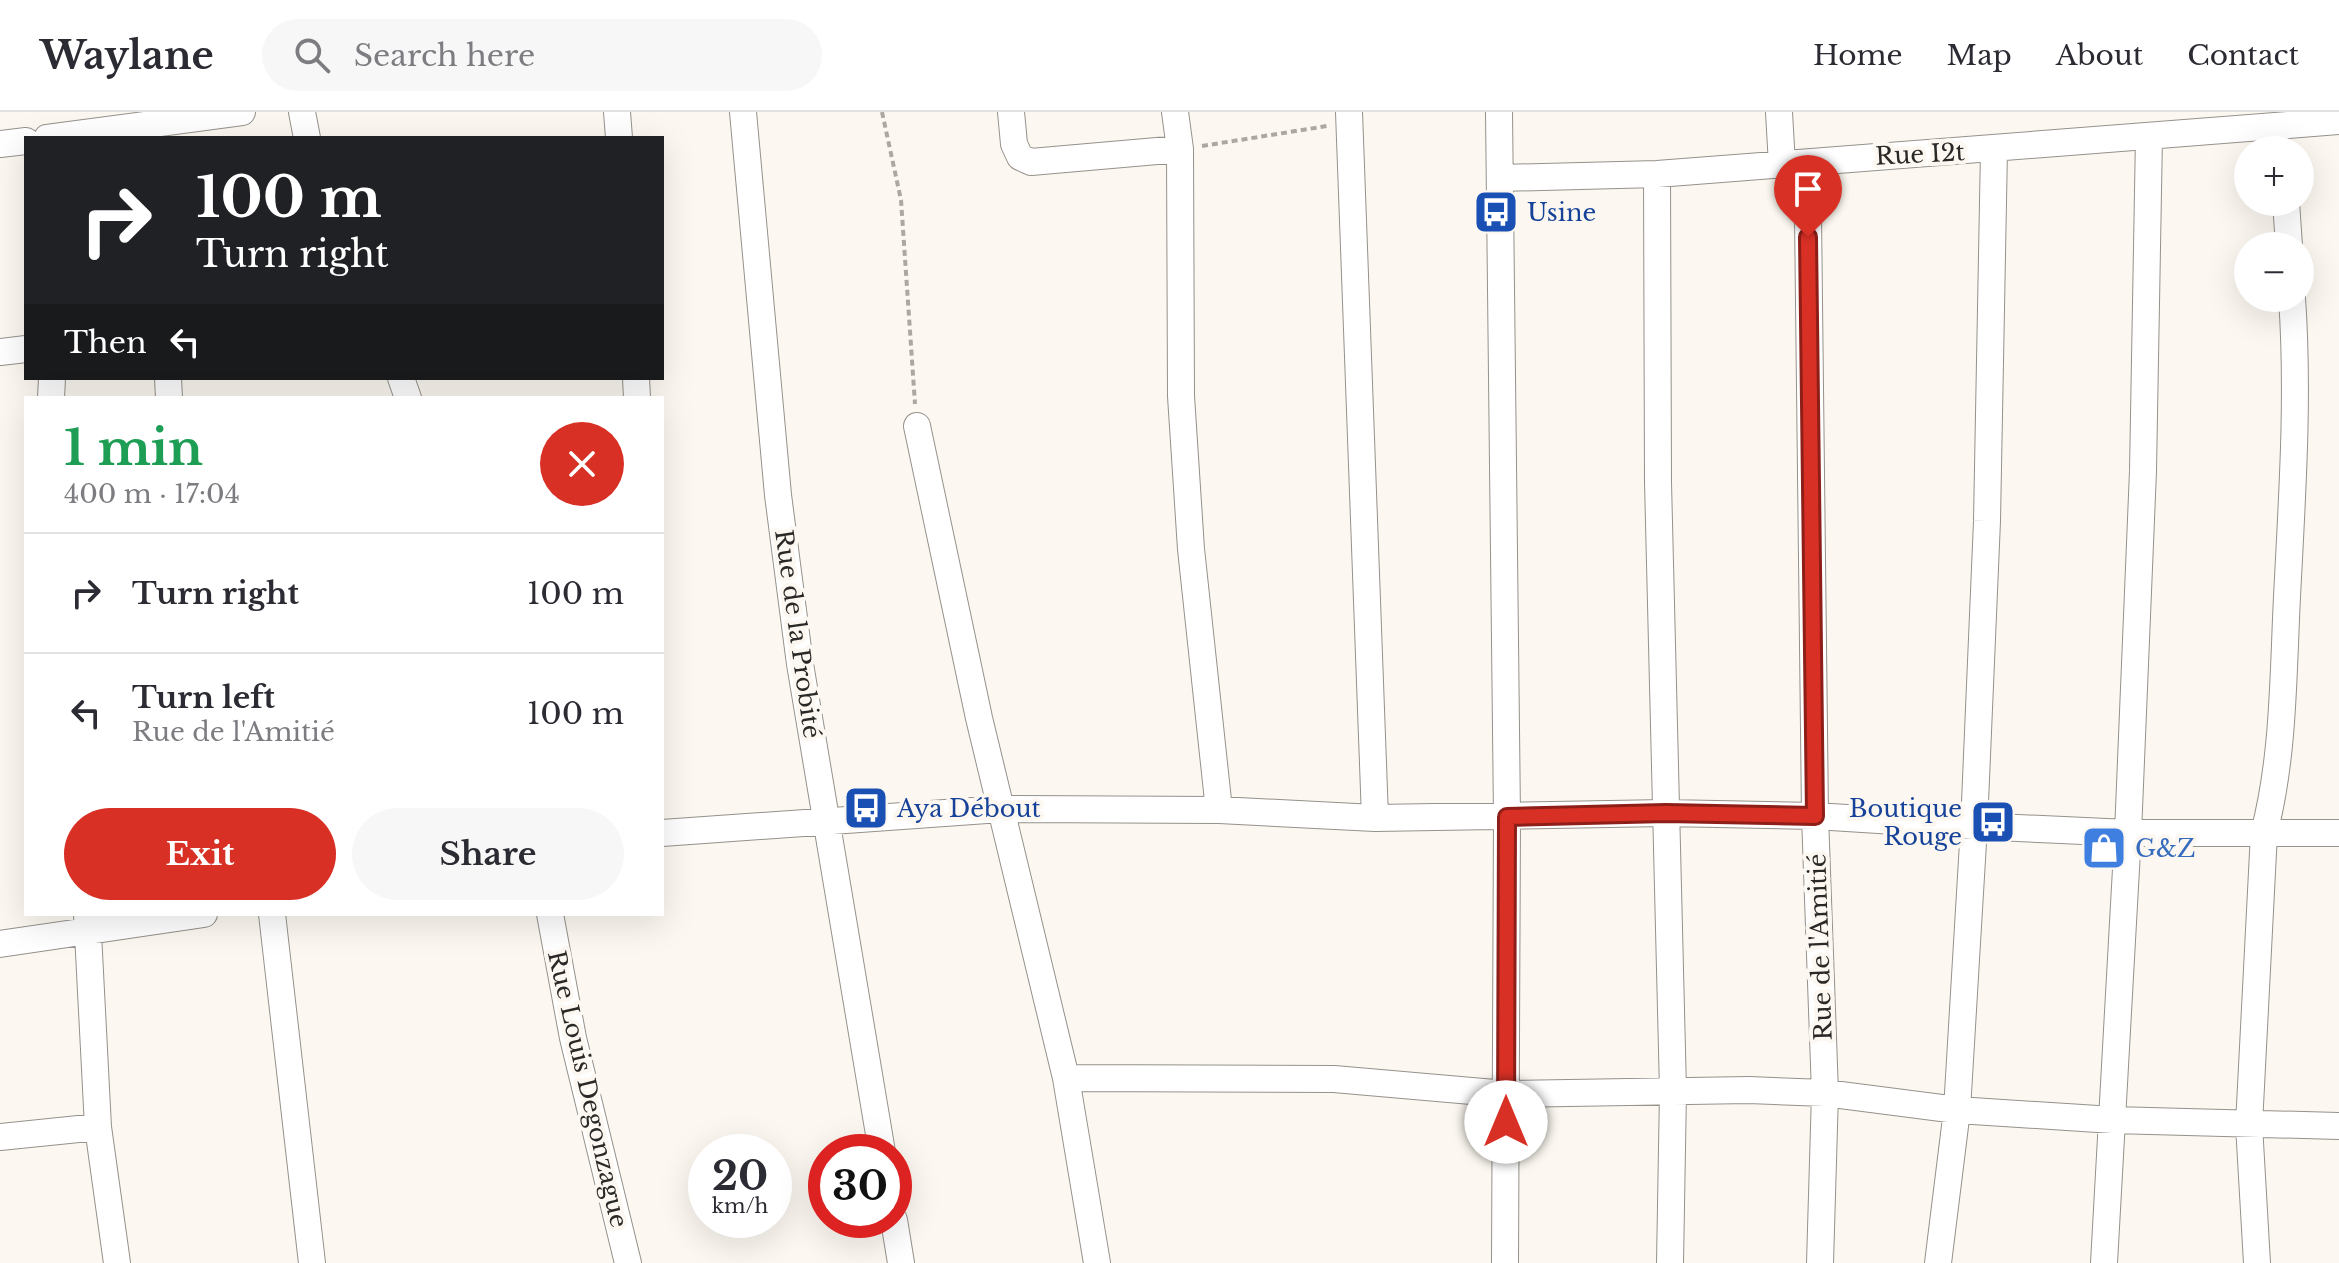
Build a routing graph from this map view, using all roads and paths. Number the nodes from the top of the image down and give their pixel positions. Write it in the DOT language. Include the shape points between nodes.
graph roads {
  1 [pos="242,112"];
  2 [pos="302,112"];
  3 [pos="617,112"];
  4 [pos="743,112"];
  5 [pos="882,112"];
  6 [pos="1011,112"];
  7 [pos="1175,112"];
  8 [pos="1499,112"];
  9 [pos="1779,112"];
  10 [pos="1349,117"];
  11 [pos="2237,121"];
  12 [pos="2339,121"];
  13 [pos="157,131"];
  14 [pos="79,136"];
  15 [pos="307,136"];
  16 [pos="619,136"];
  17 [pos="2149,136"];
  18 [pos="2274,136"];
  19 [pos="2291,136"];
  20 [pos="24,141"];
  21 [pos="0,144"];
  22 [pos="1180,149"];
  23 [pos="1994,149"];
  24 [pos="1782,165"];
  25 [pos="1657,174"];
  26 [pos="1501,178"];
  27 [pos="2292,312"];
  28 [pos="24,349"];
  29 [pos="0,352"];
  30 [pos="917,426"];
  31 [pos="1001,809"];
  32 [pos="1219,810"];
  33 [pos="1666,813"];
  34 [pos="1815,816"];
  35 [pos="1507,817"];
  36 [pos="1375,818"];
  37 [pos="825,822"];
  38 [pos="1974,826"];
  39 [pos="664,833"];
  40 [pos="2128,833"];
  41 [pos="2264,833"];
  42 [pos="2339,833"];
  43 [pos="178,916"];
  44 [pos="272,916"];
  45 [pos="550,916"];
  46 [pos="88,923"];
  47 [pos="0,944"];
  48 [pos="1066,1078"];
  49 [pos="1673,1091"];
  50 [pos="1825,1093"];
  51 [pos="1506,1094"];
  52 [pos="1957,1110"];
  53 [pos="2113,1120"];
  54 [pos="2249,1125"];
  55 [pos="2339,1126"];
  56 [pos="98,1127"];
  57 [pos="879,1134"];
  58 [pos="0,1137"];
  59 [pos="897,1238"];
  60 [pos="117,1263"];
  61 [pos="312,1263"];
  62 [pos="628,1263"];
  63 [pos="901,1263"];
  64 [pos="1097,1263"];
  65 [pos="1505,1263"];
  66 [pos="1670,1263"];
  67 [pos="1820,1263"];
  68 [pos="1938,1263"];
  69 [pos="2104,1263"];
  70 [pos="2257,1263"];
  1 -- 13 [label="street"];
  2 -- 15 [label="street"];
  3 -- 16 [label="street"];
  4 -- 37 [label="street, Rue de la Probité" via="778,495"];
  5 -- 30 [label="path" via="901,200"];
  6 -- 22 [label="street" via="1014,144 1020,157 1031,162"];
  7 -- 22 [label="street"];
  8 -- 26 [label="street"];
  9 -- 24 [label="street"];
  10 -- 22 [label="path"];
  10 -- 36 [label="street"];
  11 -- 17 [label="street, Rue I2t"];
  11 -- 18 [label="street, Rue I2t"];
  12 -- 19 [label="street, Rue I2t"];
  13 -- 14 [label="street"];
  17 -- 23 [label="street, Rue I2t"];
  17 -- 40 [label="street" via="2143,471"];
  20 -- 21 [label="street"];
  22 -- 32 [label="street" via="1183,427"];
  23 -- 24 [label="street, Rue I2t"];
  23 -- 38 [label="street"];
  24 -- 25 [label="street, Rue I2t"];
  24 -- 34 [label="street, Rue de l'Amitié" via="1800,181 1808,216"];
  25 -- 26 [label="street, Rue I2t"];
  25 -- 33 [label="street"];
  26 -- 35 [label="street"];
  27 -- 41 [label="street" via="2295,453 2281,728"];
  28 -- 29 [label="street"];
  30 -- 31 [label="street"];
  31 -- 32 [label="street"];
  31 -- 37 [label="street"];
  31 -- 48 [label="street"];
  32 -- 36 [label="street"];
  33 -- 34 [label="street"];
  33 -- 35 [label="street"];
  33 -- 49 [label="street"];
  34 -- 38 [label="street"];
  34 -- 50 [label="street, Rue de l'Amitié"];
  35 -- 36 [label="street"];
  35 -- 51 [label="street"];
  37 -- 39 [label="street"];
  37 -- 57 [label="street, Rue de la Probité"];
  38 -- 40 [label="street"];
  38 -- 52 [label="street"];
  40 -- 41 [label="street"];
  40 -- 53 [label="street"];
  41 -- 42 [label="street"];
  41 -- 54 [label="street"];
  43 -- 46 [label="street"];
  44 -- 61 [label="street"];
  45 -- 62 [label="street, Rue Louis Degonzague" via="573,1038"];
  46 -- 47 [label="street"];
  46 -- 56 [label="street"];
  48 -- 51 [label="street" via="1334,1079"];
  48 -- 64 [label="street"];
  49 -- 50 [label="street"];
  49 -- 51 [label="street"];
  49 -- 66 [label="street"];
  50 -- 52 [label="street"];
  50 -- 67 [label="street, Rue de l'Amitié"];
  51 -- 65 [label="street"];
  52 -- 53 [label="street"];
  52 -- 68 [label="street"];
  53 -- 54 [label="street"];
  53 -- 69 [label="street"];
  54 -- 55 [label="street"];
  54 -- 70 [label="street"];
  56 -- 58 [label="street"];
  56 -- 60 [label="street"];
  59 -- 63 [label="street"];
}
